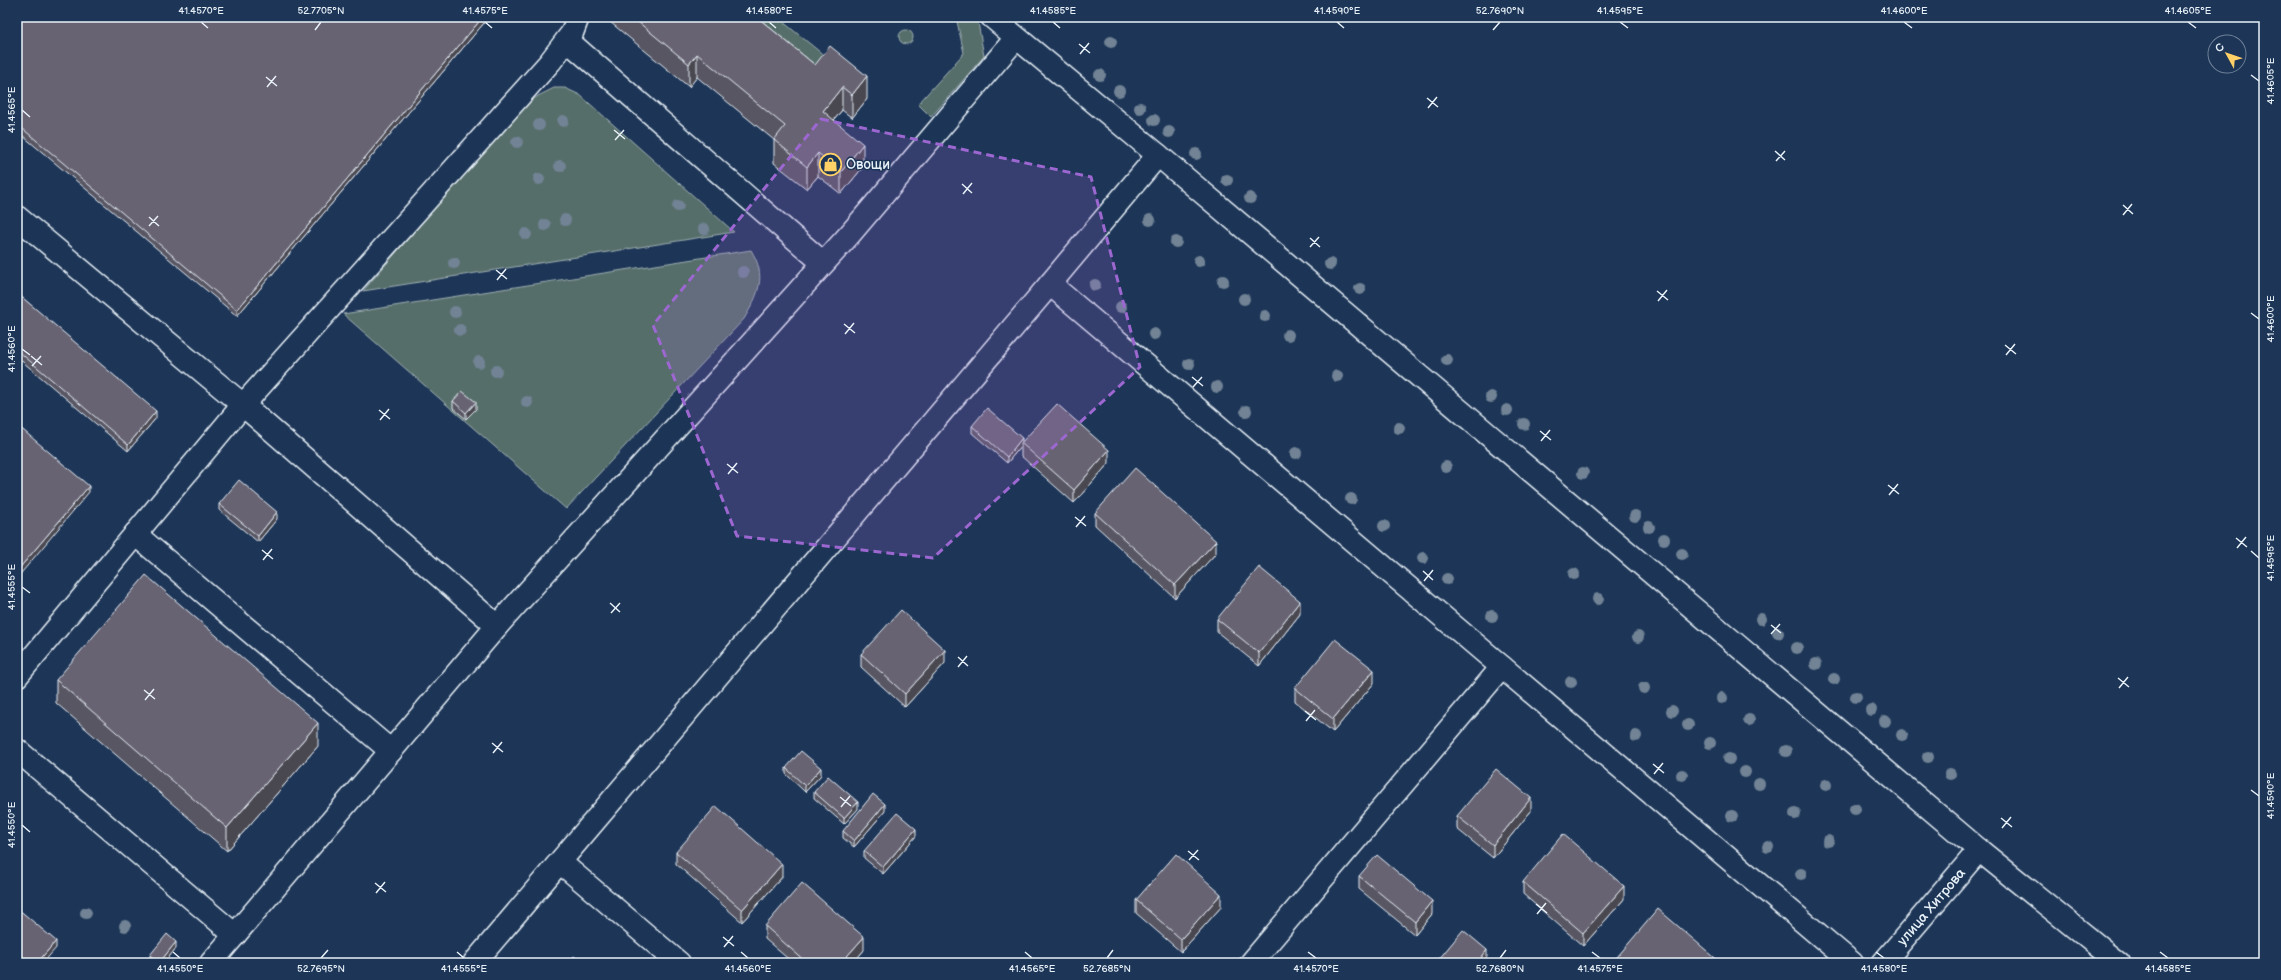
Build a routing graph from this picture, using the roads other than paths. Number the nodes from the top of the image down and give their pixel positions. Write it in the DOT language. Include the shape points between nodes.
graph roads {
  1 [pos="578,17"];
  2 [pos="992,17"];
  3 [pos="1016,38"];
  4 [pos="567,40"];
  5 [pos="1158,155"];
  6 [pos="17,217"];
  7 [pos="823,263"];
  8 [pos="1050,284"];
  9 [pos="243,405"];
  10 [pos="135,534"];
  11 [pos="497,626"];
  12 [pos="1502,667"];
  13 [pos="17,676"];
  14 [pos="17,750"];
  15 [pos="391,751"];
  16 [pos="1979,850"];
  17 [pos="560,862"];
  18 [pos="235,935"];
  19 [pos="211,963"];
  20 [pos="474,963"];
  21 [pos="679,963"];
  22 [pos="1250,963"];
  23 [pos="1852,963"];
  24 [pos="1883,963"];
  25 [pos="2119,963"];
  1 -- 4 [label="street"];
  2 -- 3 [label="street"];
  3 -- 5 [label="street"];
  3 -- 7 [label="street"];
  4 -- 7 [label="street"];
  4 -- 9 [label="street"];
  5 -- 8 [label="street"];
  5 -- 16 [label="street"];
  6 -- 9 [label="street"];
  7 -- 11 [label="street"];
  8 -- 12 [label="street"];
  8 -- 17 [label="street"];
  9 -- 10 [label="street"];
  9 -- 11 [label="street"];
  10 -- 13 [label="street"];
  10 -- 15 [label="street"];
  11 -- 15 [label="street"];
  12 -- 22 [label="street"];
  12 -- 23 [label="street"];
  14 -- 18 [label="street"];
  15 -- 18 [label="street"];
  16 -- 24 [label="street, улица Хитрова"];
  16 -- 25 [label="street"];
  17 -- 20 [label="street"];
  17 -- 21 [label="street"];
  18 -- 19 [label="street"];
}
